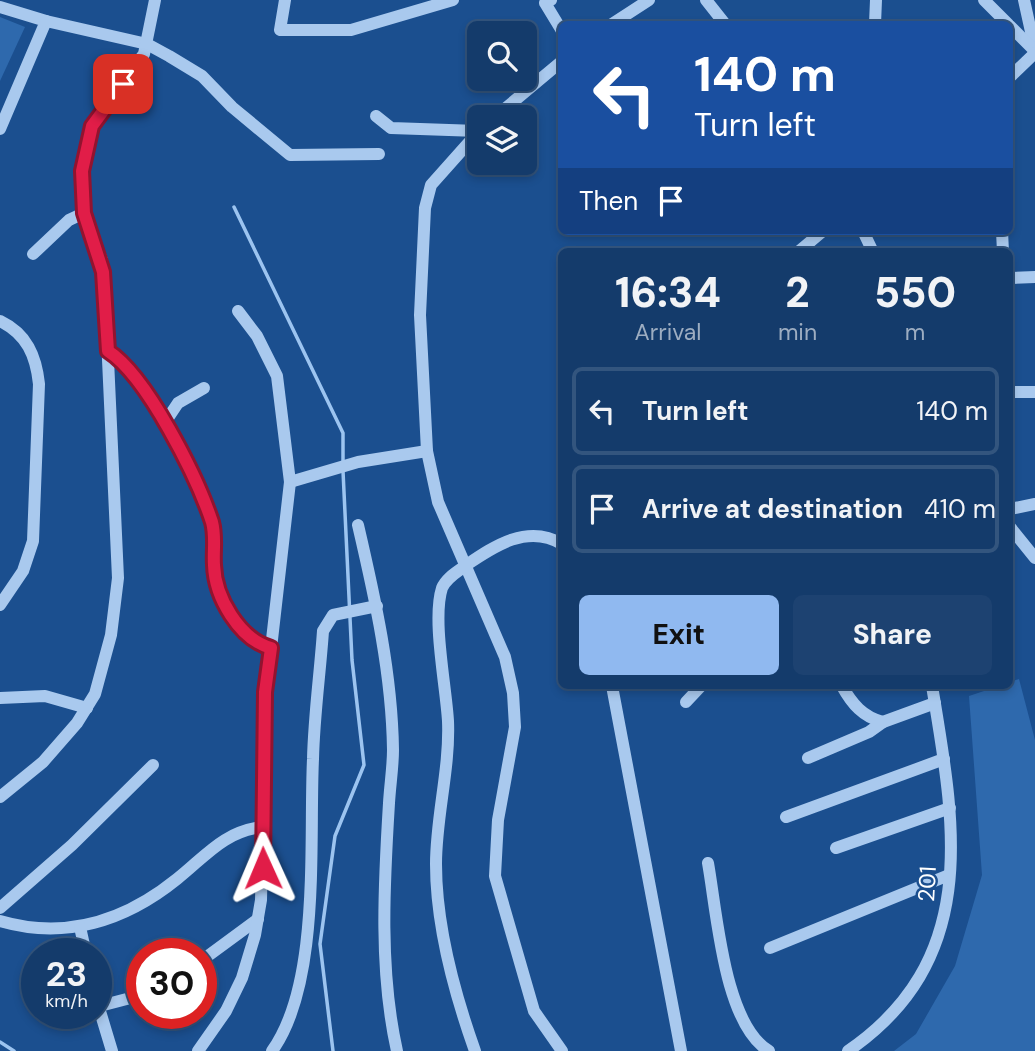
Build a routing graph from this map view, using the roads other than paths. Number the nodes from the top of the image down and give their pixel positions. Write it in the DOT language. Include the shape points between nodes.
graph roads {
  1 [pos="155,0"];
  2 [pos="285,0"];
  3 [pos="453,0"];
  4 [pos="551,0"];
  5 [pos="649,0"];
  6 [pos="706,0"];
  7 [pos="876,0"];
  8 [pos="984,0"];
  9 [pos="1024,0"];
  10 [pos="0,7"];
  11 [pos="46,20"];
  12 [pos="617,21"];
  13 [pos="723,21"];
  14 [pos="875,21"];
  15 [pos="1005,21"];
  16 [pos="558,25"];
  17 [pos="1013,29"];
  18 [pos="147,44"];
  19 [pos="1035,52"];
  20 [pos="558,64"];
  21 [pos="1013,74"];
  22 [pos="509,105"];
  23 [pos="376,116"];
  24 [pos="0,129"];
  25 [pos="467,131"];
  26 [pos="467,144"];
  27 [pos="379,153"];
  28 [pos="84,213"];
  29 [pos="818,235"];
  30 [pos="803,248"];
  31 [pos="33,254"];
  32 [pos="1035,277"];
  33 [pos="1013,278"];
  34 [pos="238,311"];
  35 [pos="0,321"];
  36 [pos="108,351"];
  37 [pos="204,388"];
  38 [pos="1013,392"];
  39 [pos="1035,392"];
  40 [pos="164,424"];
  41 [pos="427,451"];
  42 [pos="290,482"];
  43 [pos="1035,504"];
  44 [pos="1013,508"];
  45 [pos="358,525"];
  46 [pos="1013,531"];
  47 [pos="558,543"];
  48 [pos="1035,558"];
  49 [pos="466,566"];
  50 [pos="0,605"];
  51 [pos="377,606"];
  52 [pos="271,648"];
  53 [pos="613,689"];
  54 [pos="698,689"];
  55 [pos="844,689"];
  56 [pos="933,689"];
  57 [pos="0,698"];
  58 [pos="686,702"];
  59 [pos="935,703"];
  60 [pos="87,708"];
  61 [pos="883,722"];
  62 [pos="808,758"];
  63 [pos="944,759"];
  64 [pos="153,765"];
  65 [pos="0,797"];
  66 [pos="950,808"];
  67 [pos="786,817"];
  68 [pos="262,827"];
  69 [pos="836,848"];
  70 [pos="708,863"];
  71 [pos="949,875"];
  72 [pos="0,908"];
  73 [pos="258,919"];
  74 [pos="0,921"];
  75 [pos="80,927"];
  76 [pos="82,938"];
  77 [pos="770,948"];
  78 [pos="217,949"];
  79 [pos="105,1029"];
  80 [pos="112,1051"];
  81 [pos="198,1051"];
  82 [pos="272,1051"];
  83 [pos="397,1051"];
  84 [pos="475,1051"];
  85 [pos="562,1051"];
  86 [pos="681,1051"];
  87 [pos="769,1051"];
  88 [pos="848,1051"];
  1 -- 18 [label="street"];
  2 -- 3 [label="street" via="280,30 351,30"];
  4 -- 16 [label="street" via="545,4"];
  5 -- 12 [label="street"];
  6 -- 13 [label="street"];
  7 -- 14 [label="street"];
  8 -- 15 [label="street"];
  9 -- 19 [label="street"];
  10 -- 11 [label="street"];
  11 -- 18 [label="street"];
  11 -- 24 [label="street"];
  17 -- 19 [label="street"];
  18 -- 27 [label="street" via="202,76 290,155"];
  18 -- 28 [label="street" via="137,67 92,126 82,171"];
  19 -- 21 [label="street"];
  20 -- 22 [label="street"];
  23 -- 25 [label="street" via="391,128"];
  26 -- 41 [label="street" via="431,185 425,208 420,315"];
  28 -- 31 [label="street" via="69,220"];
  28 -- 36 [label="street" via="102,260"];
  29 -- 30 [label="street"];
  32 -- 33 [label="street"];
  34 -- 42 [label="street" via="277,376"];
  35 -- 50 [label="street" via="29,345 39,384 33,541 23,571"];
  36 -- 40 [label="street" via="129,369"];
  36 -- 60 [label="street" via="118,578 111,635"];
  37 -- 40 [label="street" via="178,403"];
  38 -- 39 [label="street"];
  40 -- 52 [label="street" via="212,524 220,596 254,640"];
  41 -- 42 [label="street" via="358,462"];
  41 -- 49 [label="street" via="438,502"];
  42 -- 52 [label="street"];
  43 -- 44 [label="street"];
  45 -- 51 [label="street"];
  46 -- 48 [label="street"];
  47 -- 49 [label="street" via="536,536 517,537 496,544"];
  49 -- 84 [label="street" via="442,586 448,722 436,862 458,1002"];
  49 -- 85 [label="street" via="500,643 513,693 514,727 494,852 495,876 534,1011"];
  51 -- 82 [label="street" via="333,615 323,631 313,759 311,880 300,976 289,1025"];
  51 -- 83 [label="street" via="393,750 386,964"];
  52 -- 68 [label="street" via="265,692"];
  53 -- 86 [label="street"];
  54 -- 58 [label="street"];
  55 -- 61 [label="street" via="857,709"];
  56 -- 59 [label="street, 201"];
  57 -- 60 [label="street" via="45,696"];
  59 -- 61 [label="street"];
  59 -- 63 [label="street, 201"];
  60 -- 65 [label="street" via="43,762"];
  61 -- 62 [label="street"];
  63 -- 66 [label="street, 201"];
  63 -- 67 [label="street"];
  64 -- 72 [label="street"];
  66 -- 69 [label="street"];
  66 -- 71 [label="street, 201"];
  68 -- 73 [label="street"];
  68 -- 75 [label="street" via="220,841 176,880 132,909"];
  70 -- 87 [label="street" via="732,995 743,1024 756,1043"];
  71 -- 77 [label="street"];
  71 -- 88 [label="street, 201" via="948,908 939,942 922,974 897,1007"];
  73 -- 78 [label="street"];
  73 -- 81 [label="street" via="242,978"];
  74 -- 75 [label="street" via="54,930"];
  75 -- 76 [label="street"];
  79 -- 80 [label="street"];
}
